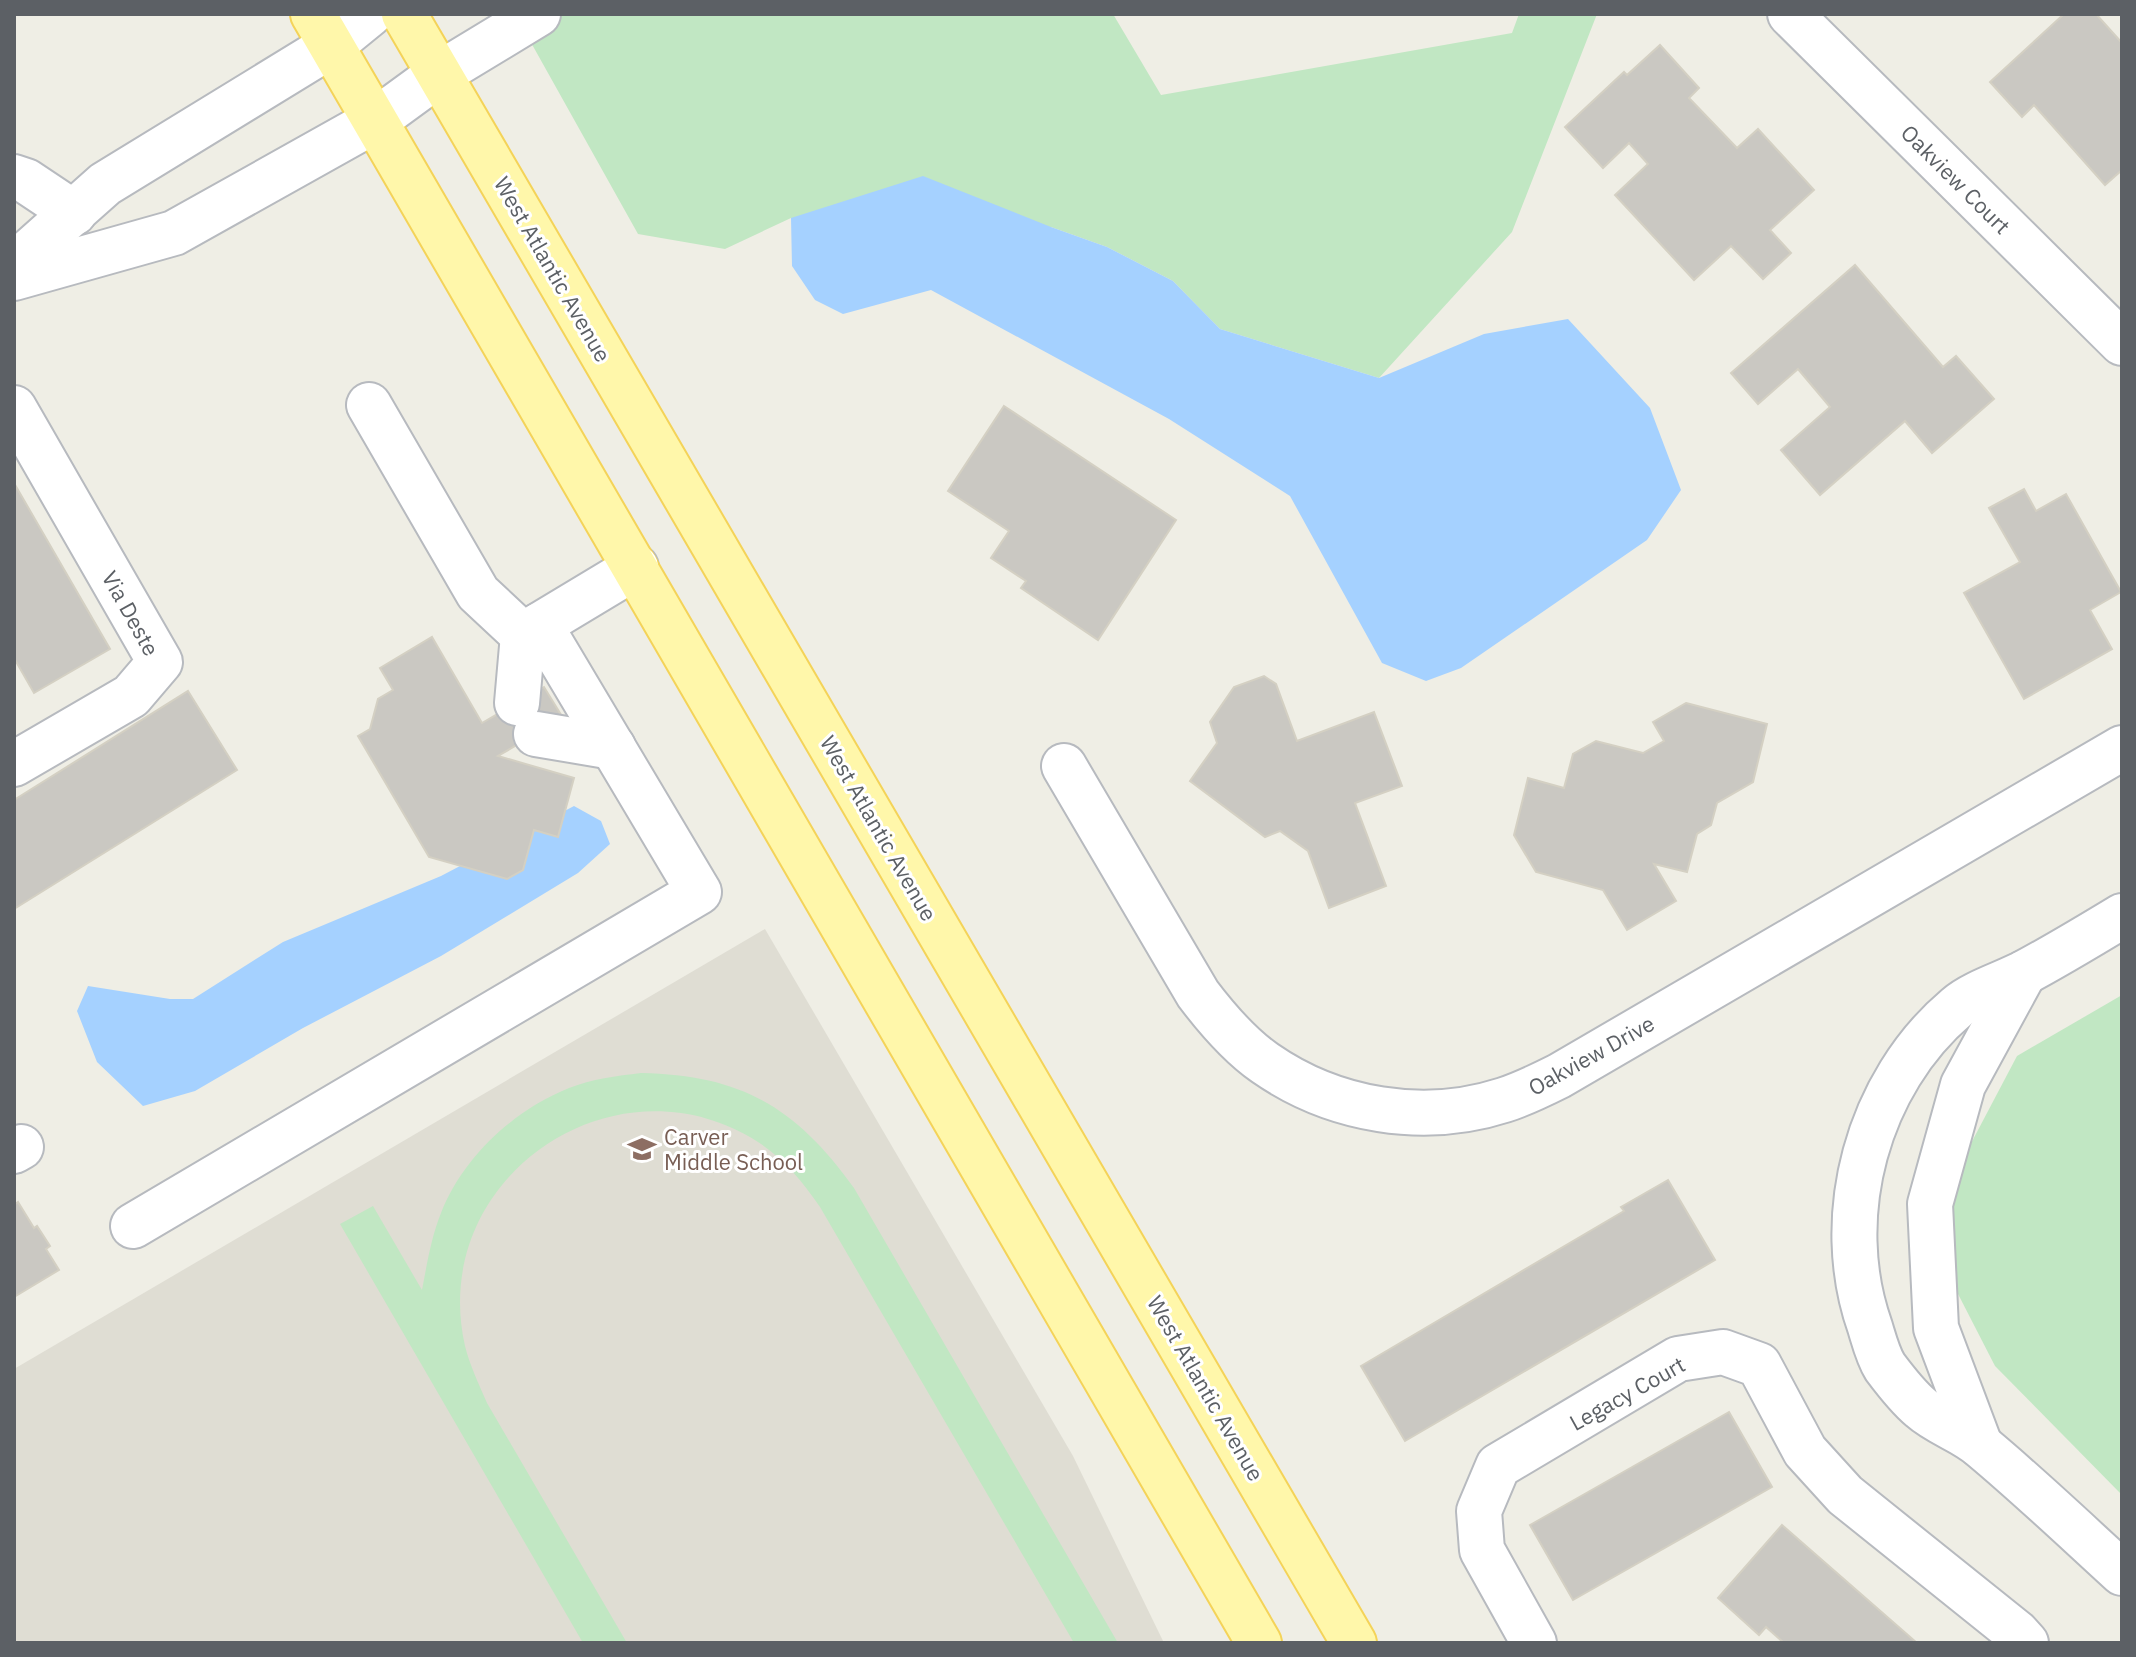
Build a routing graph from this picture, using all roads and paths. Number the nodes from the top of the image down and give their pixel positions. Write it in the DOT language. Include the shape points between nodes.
graph roads {
  1 [pos="370,14"];
  2 [pos="404,14"];
  3 [pos="538,14"];
  4 [pos="1790,14"];
  5 [pos="322,30"];
  6 [pos="439,74"];
  7 [pos="376,120"];
  8 [pos="14,177"];
  9 [pos="74,213"];
  10 [pos="14,265"];
  11 [pos="14,278"];
  12 [pos="2122,343"];
  13 [pos="369,405"];
  14 [pos="14,408"];
  15 [pos="636,567"];
  16 [pos="532,630"];
  17 [pos="613,747"];
  18 [pos="2122,748"];
  19 [pos="14,764"];
  20 [pos="1064,766"];
  21 [pos="2122,916"];
  22 [pos="2024,973"];
  23 [pos="133,1226"];
  24 [pos="1980,1445"];
  25 [pos="2122,1573"];
  26 [pos="1259,1643"];
  27 [pos="1354,1643"];
  28 [pos="1534,1643"];
  29 [pos="2026,1643"];
  1 -- 5 [label="street"];
  2 -- 6 [label="main road, West Atlantic Avenue"];
  3 -- 6 [label="street"];
  4 -- 12 [label="street, Oakview Court"];
  5 -- 7 [label="main road"];
  5 -- 9 [label="street" via="105,184"];
  6 -- 7 [label="street"];
  6 -- 27 [label="main road, West Atlantic Avenue"];
  7 -- 11 [label="street" via="174,233"];
  7 -- 15 [label="main road"];
  8 -- 9 [label="street"];
  9 -- 10 [label="street"];
  13 -- 16 [label="street" via="478,593"];
  14 -- 19 [label="street, Via Deste" via="160,662 131,696"];
  15 -- 16 [label="street"];
  15 -- 26 [label="main road"];
  16 -- 17 [label="street"];
  16 -- 17 [label="street" via="526,718"];
  17 -- 23 [label="street" via="699,892"];
  18 -- 20 [label="street, Oakview Drive" via="1559,1076 1502,1101 1440,1112 1393,1111 1317,1092 1262,1061 1216,1019"];
  21 -- 22 [label="street"];
  22 -- 24 [label="street" via="1963,1085 1930,1204 1936,1328"];
  22 -- 24 [label="street" via="1960,1004 1914,1052 1877,1118 1855,1203 1861,1303 1883,1365 1921,1408"];
  24 -- 25 [label="street"];
  28 -- 29 [label="street, Legacy Court" via="1482,1550 1479,1511 1498,1466 1678,1359 1723,1352 1759,1365 1805,1451 1845,1495"];
}
